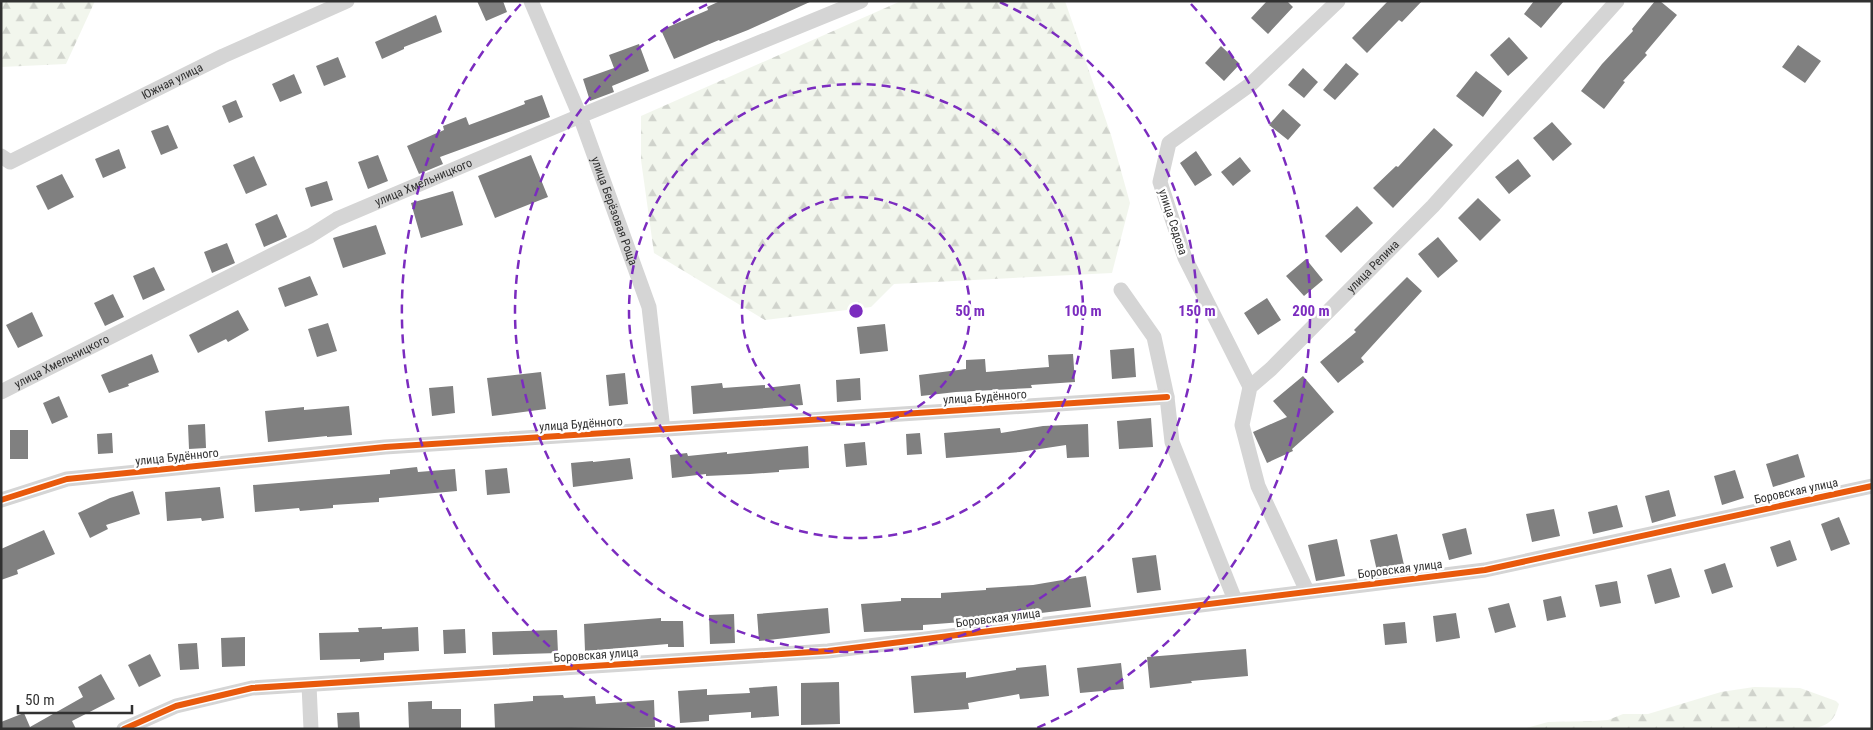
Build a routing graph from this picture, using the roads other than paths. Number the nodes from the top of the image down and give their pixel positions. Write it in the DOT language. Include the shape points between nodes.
graph roads {
  1 [pos="347,1"];
  2 [pos="531,1"];
  3 [pos="861,1"];
  4 [pos="1338,1"];
  5 [pos="1617,1"];
  6 [pos="580,116"];
  7 [pos="1,156"];
  8 [pos="1121,290"];
  9 [pos="1250,387"];
  10 [pos="1,392"];
  11 [pos="1167,397"];
  12 [pos="663,430"];
  13 [pos="1872,486"];
  14 [pos="1,500"];
  15 [pos="1307,591"];
  16 [pos="1235,600"];
  17 [pos="309,685"];
  18 [pos="124,729"];
  19 [pos="310,729"];
  1 -- 7 [label="street, Южная улица" via="223,56 10,162"];
  2 -- 6 [label="street, улица Берёзовая Роща"];
  3 -- 6 [label="street, улица Хмельницкого"];
  4 -- 9 [label="street, улица Седова" via="1251,84 1169,143 1160,182 1184,258"];
  5 -- 9 [label="street, улица Репина" via="1433,206"];
  6 -- 10 [label="street, улица Хмельницкого" via="337,219 310,236"];
  6 -- 12 [label="street, улица Берёзовая Роща" via="649,307"];
  8 -- 11 [label="street" via="1154,338"];
  9 -- 15 [label="street" via="1242,425 1258,486"];
  11 -- 12 [label="street, улица Будённого"];
  11 -- 16 [label="street" via="1172,442"];
  12 -- 14 [label="street, улица Будённого" via="385,447 67,479"];
  13 -- 15 [label="street, Боровская улица" via="1485,570"];
  15 -- 16 [label="street, Боровская улица"];
  16 -- 17 [label="street, Боровская улица" via="828,651"];
  17 -- 18 [label="street, Боровская улица" via="252,688 176,706"];
  17 -- 19 [label="street"];
}
